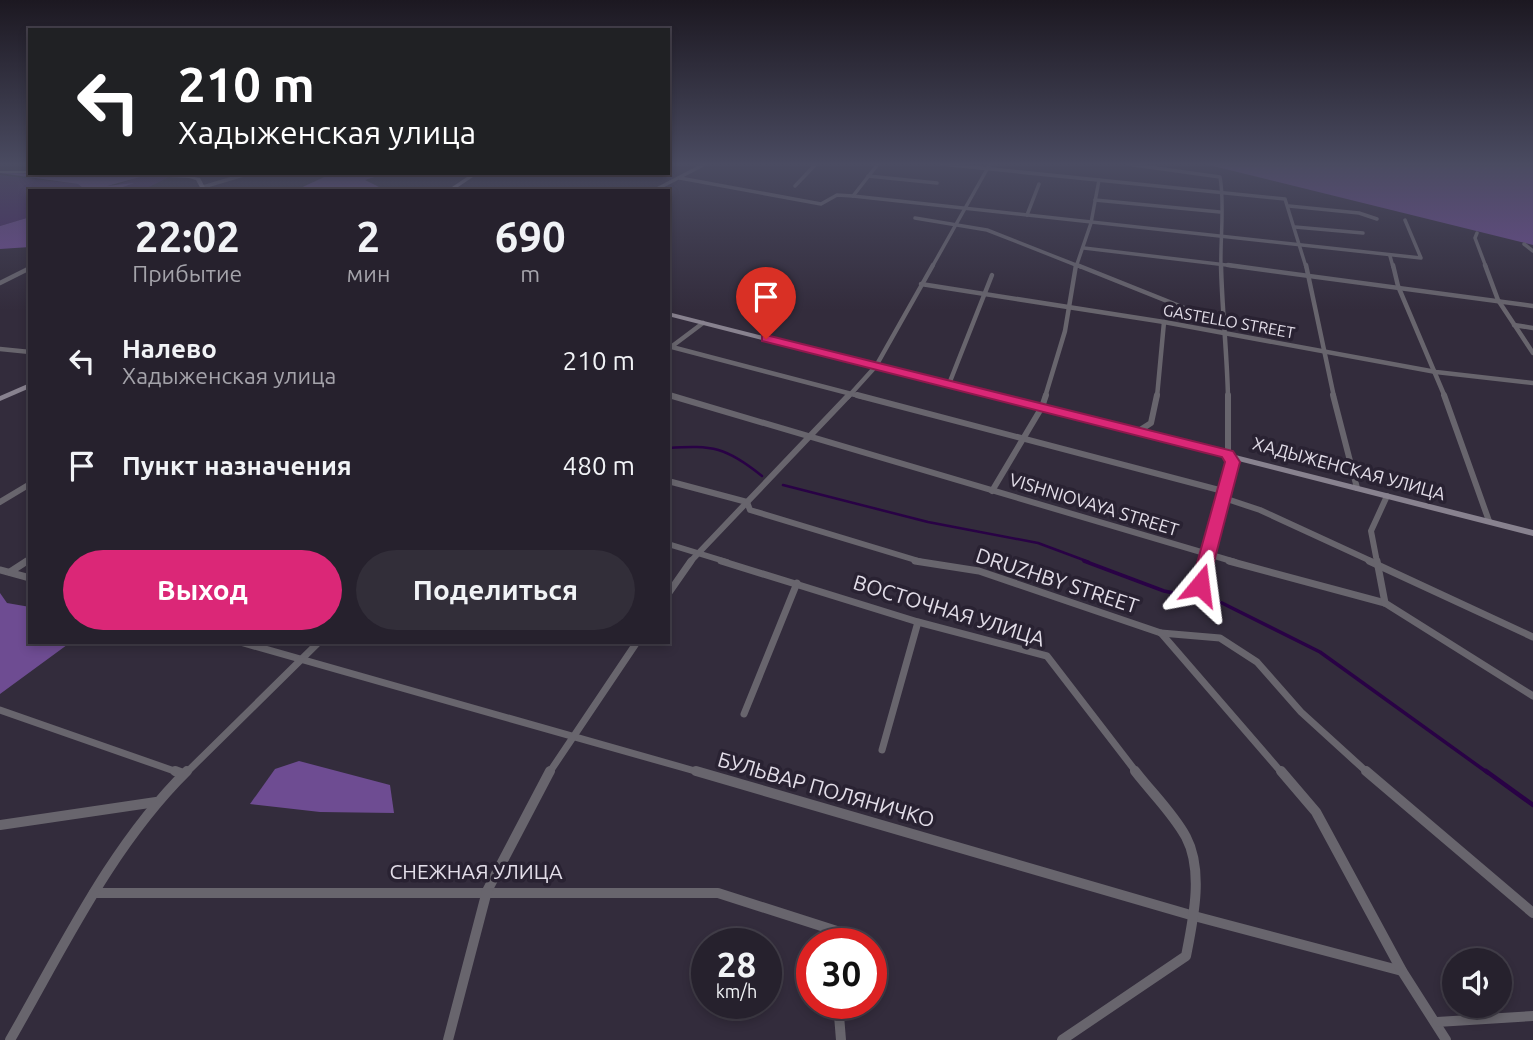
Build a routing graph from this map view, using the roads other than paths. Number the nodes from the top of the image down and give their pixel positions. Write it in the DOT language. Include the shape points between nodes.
graph roads {
  1 [pos="1220,212"];
  2 [pos="963,213"];
  3 [pos="996,213"];
  4 [pos="1093,213"];
  5 [pos="1291,213"];
  6 [pos="1354,213"];
  7 [pos="1027,215"];
  8 [pos="915,218"];
  9 [pos="1377,219"];
  10 [pos="1405,220"];
  11 [pos="955,223"];
  12 [pos="1091,223"];
  13 [pos="1294,227"];
  14 [pos="1363,233"];
  15 [pos="1477,233"];
  16 [pos="1221,237"];
  17 [pos="1524,244"];
  18 [pos="1302,247"];
  19 [pos="1084,248"];
  20 [pos="1533,251"];
  21 [pos="1390,256"];
  22 [pos="1222,264"];
  23 [pos="1076,265"];
  24 [pos="28,269"];
  25 [pos="992,275"];
  26 [pos="1308,275"];
  27 [pos="0,283"];
  28 [pos="921,284"];
  29 [pos="1398,286"];
  30 [pos="987,293"];
  31 [pos="1498,300"];
  32 [pos="1069,306"];
  33 [pos="1533,306"];
  34 [pos="670,315"];
  35 [pos="1164,322"];
  36 [pos="703,323"];
  37 [pos="1222,323"];
  38 [pos="1514,325"];
  39 [pos="1533,328"];
  40 [pos="1227,333"];
  41 [pos="670,346"];
  42 [pos="670,347"];
  43 [pos="0,349"];
  44 [pos="1322,350"];
  45 [pos="1532,351"];
  46 [pos="28,352"];
  47 [pos="876,366"];
  48 [pos="1436,372"];
  49 [pos="1533,383"];
  50 [pos="949,384"];
  51 [pos="28,386"];
  52 [pos="852,395"];
  53 [pos="670,396"];
  54 [pos="0,399"];
  55 [pos="1042,407"];
  56 [pos="1137,432"];
  57 [pos="811,438"];
  58 [pos="1024,440"];
  59 [pos="1228,454"];
  60 [pos="670,482"];
  61 [pos="28,485"];
  62 [pos="1357,488"];
  63 [pos="992,491"];
  64 [pos="1222,494"];
  65 [pos="1387,496"];
  66 [pos="0,502"];
  67 [pos="747,502"];
  68 [pos="1489,522"];
  69 [pos="1533,533"];
  70 [pos="670,545"];
  71 [pos="696,553"];
  72 [pos="1208,555"];
  73 [pos="28,560"];
  74 [pos="1376,564"];
  75 [pos="0,570"];
  76 [pos="10,572"];
  77 [pos="28,577"];
  78 [pos="797,583"];
  79 [pos="1200,585"];
  80 [pos="670,591"];
  81 [pos="1385,603"];
  82 [pos="918,622"];
  83 [pos="1161,633"];
  84 [pos="1533,637"];
  85 [pos="247,644"];
  86 [pos="317,644"];
  87 [pos="636,644"];
  88 [pos="301,660"];
  89 [pos="1533,696"];
  90 [pos="0,710"];
  91 [pos="744,713"];
  92 [pos="575,736"];
  93 [pos="882,750"];
  94 [pos="183,774"];
  95 [pos="156,802"];
  96 [pos="0,825"];
  97 [pos="487,891"];
  98 [pos="94,893"];
  99 [pos="1533,913"];
  100 [pos="1194,916"];
  101 [pos="827,928"];
  102 [pos="1402,971"];
  103 [pos="1533,1016"];
  104 [pos="839,1019"];
  105 [pos="1437,1022"];
  106 [pos="10,1040"];
  107 [pos="448,1040"];
  108 [pos="841,1040"];
  109 [pos="1062,1040"];
  110 [pos="1446,1040"];
  1 -- 16 [label="street"];
  2 -- 11 [label="street"];
  3 -- 7 [label="street"];
  4 -- 12 [label="street"];
  5 -- 13 [label="street"];
  6 -- 9 [label="street"];
  7 -- 12 [label="street"];
  8 -- 11 [label="street"];
  10 -- 21 [label="street" via="1421,258"];
  11 -- 23 [label="street" via="987,230"];
  11 -- 28 [label="street"];
  12 -- 16 [label="street"];
  12 -- 19 [label="street"];
  13 -- 14 [label="street"];
  13 -- 18 [label="street"];
  15 -- 31 [label="street"];
  16 -- 18 [label="street"];
  16 -- 22 [label="street"];
  17 -- 20 [label="street"];
  18 -- 21 [label="street"];
  18 -- 26 [label="street"];
  19 -- 22 [label="street"];
  19 -- 23 [label="street"];
  21 -- 29 [label="street"];
  22 -- 26 [label="street"];
  22 -- 37 [label="street"];
  23 -- 32 [label="street"];
  23 -- 37 [label="street"];
  24 -- 27 [label="street"];
  25 -- 30 [label="street"];
  26 -- 29 [label="street"];
  26 -- 44 [label="street"];
  28 -- 30 [label="street, GASTELLO STREET"];
  28 -- 47 [label="street"];
  29 -- 31 [label="street"];
  29 -- 48 [label="street"];
  30 -- 32 [label="street, GASTELLO STREET"];
  30 -- 50 [label="street"];
  31 -- 33 [label="street"];
  31 -- 38 [label="street"];
  32 -- 35 [label="street, GASTELLO STREET"];
  32 -- 55 [label="street"];
  34 -- 36 [label="main road, ХАДЫЖЕНСКАЯ УЛИЦА"];
  35 -- 40 [label="street, GASTELLO STREET"];
  35 -- 56 [label="street" via="1155,414"];
  36 -- 41 [label="street"];
  36 -- 47 [label="main road, ХАДЫЖЕНСКАЯ УЛИЦА"];
  37 -- 40 [label="street"];
  38 -- 39 [label="street"];
  38 -- 45 [label="street"];
  40 -- 44 [label="street, GASTELLO STREET"];
  40 -- 59 [label="street"];
  42 -- 52 [label="street"];
  43 -- 46 [label="street"];
  44 -- 48 [label="street, GASTELLO STREET"];
  44 -- 62 [label="street"];
  47 -- 50 [label="main road, ХАДЫЖЕНСКАЯ УЛИЦА"];
  47 -- 52 [label="street"];
  48 -- 49 [label="street, GASTELLO STREET"];
  48 -- 68 [label="street"];
  50 -- 55 [label="main road, ХАДЫЖЕНСКАЯ УЛИЦА"];
  51 -- 54 [label="main road"];
  52 -- 57 [label="street"];
  52 -- 58 [label="street"];
  53 -- 57 [label="street, VISHNIOVAYA STREET"];
  55 -- 56 [label="main road, ХАДЫЖЕНСКАЯ УЛИЦА"];
  55 -- 58 [label="street"];
  56 -- 59 [label="main road, ХАДЫЖЕНСКАЯ УЛИЦА"];
  57 -- 63 [label="street, VISHNIOVAYA STREET"];
  57 -- 67 [label="street"];
  58 -- 63 [label="street"];
  58 -- 64 [label="street"];
  59 -- 62 [label="main road, ХАДЫЖЕНСКАЯ УЛИЦА"];
  59 -- 64 [label="street" via="1232,462"];
  60 -- 67 [label="street, DRUZHBY STREET"];
  61 -- 66 [label="street"];
  62 -- 65 [label="main road, ХАДЫЖЕНСКАЯ УЛИЦА"];
  63 -- 72 [label="street, VISHNIOVAYA STREET"];
  64 -- 72 [label="street"];
  64 -- 74 [label="street"];
  65 -- 68 [label="main road, ХАДЫЖЕНСКАЯ УЛИЦА"];
  65 -- 74 [label="street" via="1371,531"];
  67 -- 71 [label="street"];
  67 -- 83 [label="street, DRUZHBY STREET" via="750,510 821,534 931,565 979,571"];
  68 -- 69 [label="main road, ХАДЫЖЕНСКАЯ УЛИЦА"];
  70 -- 71 [label="street, ВОСТОЧНАЯ УЛИЦА"];
  71 -- 78 [label="street, ВОСТОЧНАЯ УЛИЦА"];
  71 -- 80 [label="street"];
  72 -- 79 [label="street"];
  72 -- 81 [label="street, VISHNIOVAYA STREET"];
  73 -- 76 [label="street"];
  74 -- 81 [label="street"];
  74 -- 84 [label="street"];
  75 -- 76 [label="street"];
  76 -- 77 [label="street"];
  78 -- 82 [label="street, ВОСТОЧНАЯ УЛИЦА"];
  78 -- 91 [label="street"];
  81 -- 89 [label="street, VISHNIOVAYA STREET"];
  82 -- 93 [label="street"];
  82 -- 100 [label="street, ВОСТОЧНАЯ УЛИЦА" via="1046,656 1186,837 1195,861"];
  83 -- 99 [label="street" via="1220,638 1257,662 1301,712 1371,776"];
  83 -- 102 [label="street" via="1317,812"];
  85 -- 88 [label="street, БУЛЬВАР ПОЛЯНИЧКО"];
  86 -- 88 [label="street"];
  87 -- 92 [label="street"];
  88 -- 92 [label="street, БУЛЬВАР ПОЛЯНИЧКО"];
  88 -- 94 [label="street"];
  90 -- 94 [label="street"];
  92 -- 97 [label="street" via="547,776"];
  92 -- 100 [label="street, БУЛЬВАР ПОЛЯНИЧКО"];
  94 -- 95 [label="street"];
  95 -- 96 [label="street"];
  95 -- 98 [label="street"];
  97 -- 98 [label="street, СНЕЖНАЯ УЛИЦА"];
  97 -- 101 [label="street, СНЕЖНАЯ УЛИЦА" via="718,893"];
  97 -- 107 [label="street"];
  98 -- 106 [label="street"];
  100 -- 102 [label="street, БУЛЬВАР ПОЛЯНИЧКО"];
  100 -- 109 [label="street, ВОСТОЧНАЯ УЛИЦА" via="1186,956"];
  102 -- 105 [label="street"];
  103 -- 105 [label="street"];
  104 -- 108 [label="street"];
  105 -- 110 [label="street"];
}
